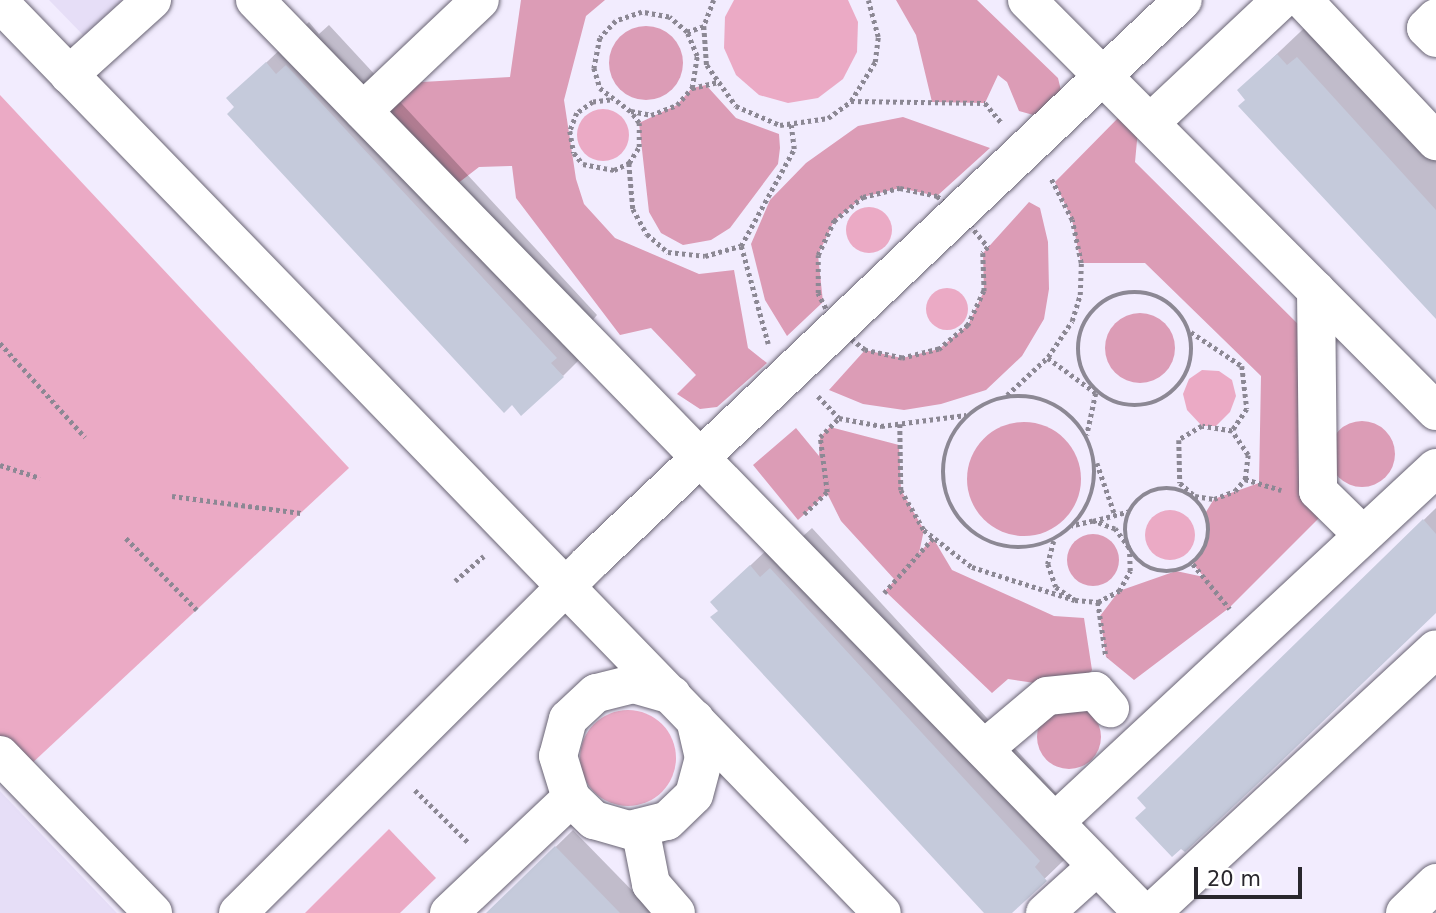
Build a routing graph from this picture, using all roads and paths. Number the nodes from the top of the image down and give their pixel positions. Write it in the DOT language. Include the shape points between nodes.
graph roads {
  1 [pos="152,0"];
  2 [pos="255,0"];
  3 [pos="480,0"];
  4 [pos="714,0"];
  5 [pos="868,0"];
  6 [pos="1027,0"];
  7 [pos="1183,0"];
  8 [pos="1281,0"];
  9 [pos="1304,0"];
  10 [pos="0,3"];
  11 [pos="1436,18"];
  12 [pos="704,26"];
  13 [pos="687,32"];
  14 [pos="1436,38"];
  15 [pos="69,75"];
  16 [pos="1103,76"];
  17 [pos="719,82"];
  18 [pos="692,88"];
  19 [pos="610,100"];
  20 [pos="363,111"];
  21 [pos="631,111"];
  22 [pos="1150,123"];
  23 [pos="791,125"];
  24 [pos="1436,141"];
  25 [pos="629,163"];
  26 [pos="741,246"];
  27 [pos="1316,290"];
  28 [pos="1191,331"];
  29 [pos="0,343"];
  30 [pos="1048,357"];
  31 [pos="791,370"];
  32 [pos="1096,393"];
  33 [pos="1436,411"];
  34 [pos="967,415"];
  35 [pos="839,418"];
  36 [pos="900,424"];
  37 [pos="1232,431"];
  38 [pos="1086,433"];
  39 [pos="85,437"];
  40 [pos="701,458"];
  41 [pos="0,465"];
  42 [pos="1436,468"];
  43 [pos="40,478"];
  44 [pos="1245,479"];
  45 [pos="1284,491"];
  46 [pos="172,496"];
  47 [pos="1195,496"];
  48 [pos="1130,511"];
  49 [pos="301,513"];
  50 [pos="1115,515"];
  51 [pos="1093,521"];
  52 [pos="1072,526"];
  53 [pos="1363,535"];
  54 [pos="127,538"];
  55 [pos="779,538"];
  56 [pos="933,538"];
  57 [pos="1054,541"];
  58 [pos="1129,548"];
  59 [pos="1193,564"];
  60 [pos="568,584"];
  61 [pos="1075,600"];
  62 [pos="197,610"];
  63 [pos="859,621"];
  64 [pos="1253,638"];
  65 [pos="1436,649"];
  66 [pos="684,707"];
  67 [pos="1110,708"];
  68 [pos="984,749"];
  69 [pos="0,755"];
  70 [pos="390,764"];
  71 [pos="572,797"];
  72 [pos="1055,822"];
  73 [pos="640,828"];
  74 [pos="1097,866"];
  75 [pos="495,869"];
  76 [pos="1436,883"];
  77 [pos="153,913"];
  78 [pos="238,913"];
  79 [pos="449,913"];
  80 [pos="676,913"];
  81 [pos="882,913"];
  82 [pos="1045,913"];
  83 [pos="1143,913"];
  84 [pos="1151,913"];
  85 [pos="1405,913"];
  1 -- 15 [label="street"];
  2 -- 20 [label="street"];
  3 -- 20 [label="street"];
  4 -- 12 [label="path"];
  5 -- 23 [label="path" via="878,37 875,62 852,101 828,118"];
  6 -- 16 [label="street"];
  7 -- 16 [label="street"];
  8 -- 22 [label="street"];
  9 -- 24 [label="street"];
  10 -- 15 [label="street"];
  11 -- 14 [label="street" via="1426,28"];
  12 -- 13 [label="path"];
  12 -- 17 [label="path" via="707,65"];
  13 -- 18 [label="path" via="697,56"];
  13 -- 19 [label="path" via="669,17 642,12 616,21 600,38 594,68 600,88"];
  15 -- 60 [label="street"];
  16 -- 22 [label="street"];
  16 -- 31 [label="street"];
  17 -- 18 [label="path"];
  17 -- 23 [label="path" via="736,106 764,121"];
  18 -- 21 [label="path" via="677,105 651,115"];
  19 -- 21 [label="path"];
  19 -- 25 [label="path" via="593,102 577,113 570,131 574,153 594,169 614,170"];
  20 -- 40 [label="street"];
  21 -- 25 [label="path" via="639,123 639,147"];
  22 -- 27 [label="street"];
  23 -- 26 [label="path" via="794,149"];
  25 -- 26 [label="path" via="633,209 647,234 668,252 705,256"];
  26 -- 31 [label="path" via="766,341"];
  27 -- 33 [label="street"];
  27 -- 53 [label="street" via="1318,491"];
  28 -- 32 [label="path" via="1193,362 1179,389 1154,405 1124,407"];
  28 -- 32 [label="path" via="1174,306 1147,292 1108,299 1092,310 1078,337 1080,368"];
  28 -- 37 [label="path" via="1242,366 1247,408"];
  29 -- 39 [label="path"];
  30 -- 32 [label="path"];
  31 -- 35 [label="path"];
  31 -- 40 [label="street"];
  32 -- 38 [label="path"];
  34 -- 36 [label="path"];
  34 -- 38 [label="path" via="1007,395 1038,396 1066,410"];
  34 -- 57 [label="path" via="948,440 942,470 947,501 965,527 992,544 1023,548"];
  35 -- 36 [label="path" via="881,426"];
  35 -- 55 [label="path" via="820,437 827,492"];
  36 -- 56 [label="path" via="901,490 911,513"];
  37 -- 44 [label="path" via="1248,455"];
  37 -- 47 [label="path" via="1202,426 1179,440 1180,483"];
  38 -- 50 [label="path"];
  38 -- 52 [label="path" via="1096,466 1091,499"];
  40 -- 55 [label="street"];
  40 -- 60 [label="street"];
  41 -- 43 [label="path"];
  42 -- 53 [label="street"];
  44 -- 45 [label="path"];
  44 -- 47 [label="path" via="1236,491 1214,499"];
  46 -- 49 [label="path"];
  47 -- 48 [label="path" via="1159,489 1142,497"];
  47 -- 59 [label="path" via="1206,512 1209,531 1205,549"];
  48 -- 50 [label="path"];
  48 -- 58 [label="path" via="1125,530"];
  50 -- 51 [label="path"];
  51 -- 52 [label="path"];
  51 -- 58 [label="path" via="1115,529"];
  52 -- 57 [label="path"];
  53 -- 64 [label="street"];
  54 -- 62 [label="path"];
  55 -- 63 [label="street"];
  56 -- 61 [label="path" via="972,567"];
  56 -- 63 [label="path"];
  57 -- 61 [label="path" via="1048,564 1056,587"];
  58 -- 59 [label="path" via="1141,563 1157,571 1176,571"];
  58 -- 61 [label="path" via="1130,571 1119,591 1098,602"];
  59 -- 64 [label="path"];
  60 -- 66 [label="street"];
  60 -- 70 [label="street"];
  63 -- 68 [label="street"];
  64 -- 72 [label="street"];
  65 -- 84 [label="street"];
  66 -- 71 [label="street" via="633,684 596,693 568,719 558,756"];
  66 -- 73 [label="street" via="704,758 694,795 667,821"];
  66 -- 81 [label="street"];
  67 -- 68 [label="street" via="1095,691 1047,696"];
  68 -- 72 [label="street"];
  69 -- 77 [label="street"];
  70 -- 75 [label="path"];
  70 -- 78 [label="street"];
  71 -- 73 [label="street" via="594,820 630,830"];
  71 -- 75 [label="street"];
  72 -- 74 [label="street"];
  73 -- 80 [label="street" via="651,884"];
  74 -- 82 [label="street"];
  74 -- 83 [label="street"];
  75 -- 79 [label="street"];
  76 -- 85 [label="street"];
}
